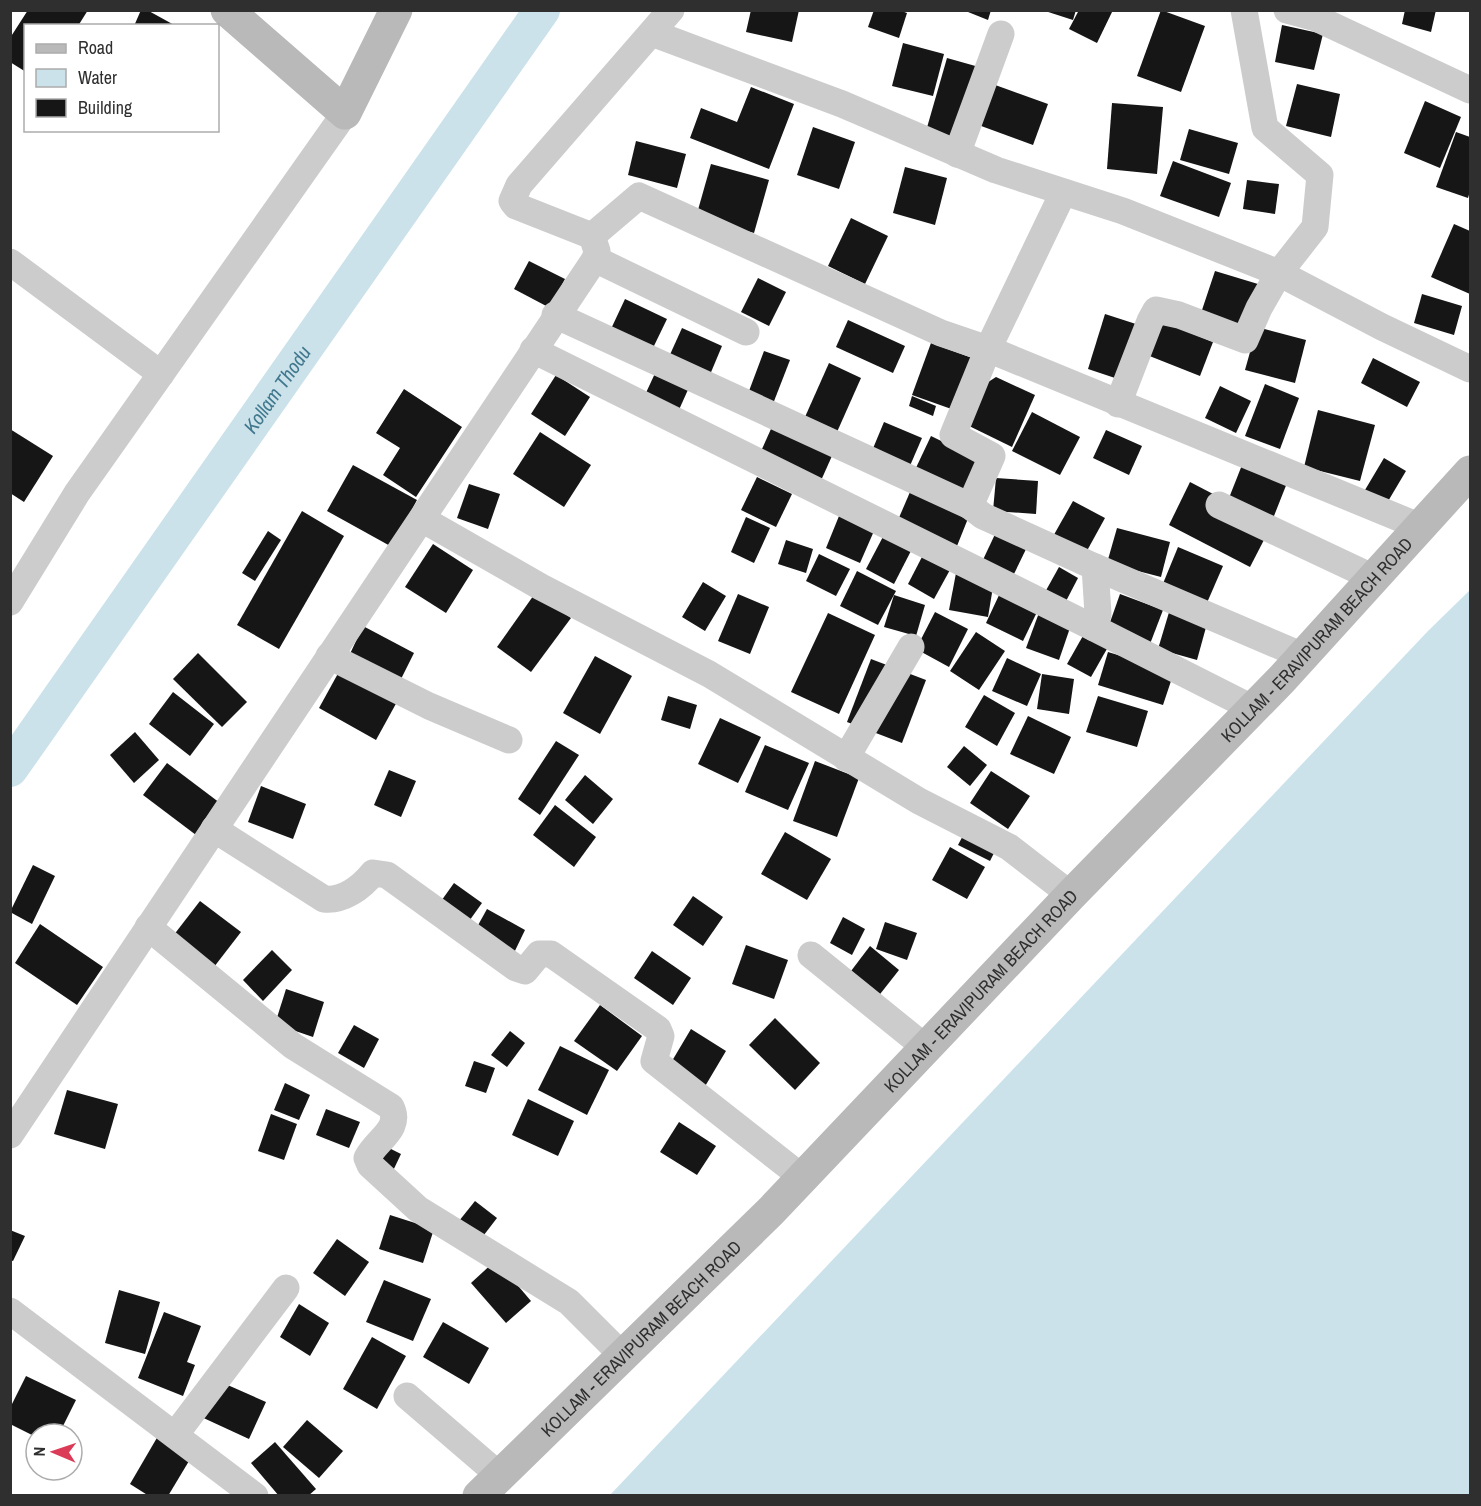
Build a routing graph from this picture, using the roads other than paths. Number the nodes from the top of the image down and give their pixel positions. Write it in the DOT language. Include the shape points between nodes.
graph roads {
  1 [pos="227,10"];
  2 [pos="396,10"];
  3 [pos="671,10"];
  4 [pos="1244,10"];
  5 [pos="1287,10"];
  6 [pos="652,33"];
  7 [pos="1000,34"];
  8 [pos="1470,90"];
  9 [pos="345,113"];
  10 [pos="957,154"];
  11 [pos="1063,193"];
  12 [pos="593,248"];
  13 [pos="10,262"];
  14 [pos="1279,273"];
  15 [pos="555,315"];
  16 [pos="746,332"];
  17 [pos="988,349"];
  18 [pos="533,350"];
  19 [pos="1470,369"];
  20 [pos="161,374"];
  21 [pos="1118,404"];
  22 [pos="1470,472"];
  23 [pos="1219,505"];
  24 [pos="970,506"];
  25 [pos="422,519"];
  26 [pos="1421,527"];
  27 [pos="1095,567"];
  28 [pos="1374,578"];
  29 [pos="10,602"];
  30 [pos="1094,628"];
  31 [pos="911,647"];
  32 [pos="329,656"];
  33 [pos="1303,656"];
  34 [pos="1254,708"];
  35 [pos="509,740"];
  36 [pos="846,758"];
  37 [pos="214,829"];
  38 [pos="1071,895"];
  39 [pos="148,927"];
  40 [pos="811,955"];
  41 [pos="926,1048"];
  42 [pos="10,1135"];
  43 [pos="803,1178"];
  44 [pos="286,1288"];
  45 [pos="10,1311"];
  46 [pos="623,1356"];
  47 [pos="407,1396"];
  48 [pos="175,1435"];
  49 [pos="489,1485"];
  50 [pos="255,1496"];
  1 -- 9 [label="main road"];
  2 -- 9 [label="main road"];
  3 -- 6 [label="street"];
  4 -- 14 [label="street" via="1265,128 1320,174 1315,227"];
  5 -- 8 [label="street" via="1316,18"];
  6 -- 10 [label="street" via="842,104"];
  6 -- 12 [label="street" via="519,185 512,201"];
  7 -- 10 [label="street"];
  9 -- 20 [label="street"];
  10 -- 11 [label="street"];
  11 -- 14 [label="street" via="1123,211"];
  11 -- 17 [label="street"];
  12 -- 15 [label="street"];
  12 -- 16 [label="street"];
  12 -- 17 [label="street" via="639,196 941,333"];
  13 -- 20 [label="street"];
  14 -- 19 [label="street"];
  14 -- 21 [label="street" via="1245,340 1156,310"];
  15 -- 18 [label="street"];
  15 -- 24 [label="street"];
  17 -- 21 [label="street"];
  17 -- 24 [label="street" via="953,435 992,456"];
  18 -- 25 [label="street"];
  18 -- 30 [label="street"];
  20 -- 29 [label="street" via="77,493"];
  21 -- 26 [label="street"];
  22 -- 26 [label="main road, KOLLAM - ERAVIPURAM BEACH ROAD"];
  23 -- 28 [label="street"];
  24 -- 27 [label="street" via="982,516"];
  25 -- 32 [label="street"];
  25 -- 36 [label="street" via="541,587 710,674"];
  26 -- 28 [label="main road, KOLLAM - ERAVIPURAM BEACH ROAD"];
  27 -- 30 [label="street" via="1098,614"];
  27 -- 33 [label="street"];
  28 -- 33 [label="main road, KOLLAM - ERAVIPURAM BEACH ROAD"];
  30 -- 34 [label="street"];
  31 -- 36 [label="street"];
  32 -- 35 [label="street" via="429,706"];
  32 -- 37 [label="street"];
  33 -- 34 [label="main road, KOLLAM - ERAVIPURAM BEACH ROAD"];
  34 -- 38 [label="main road, KOLLAM - ERAVIPURAM BEACH ROAD"];
  36 -- 38 [label="street" via="1009,847"];
  37 -- 39 [label="street"];
  37 -- 43 [label="street" via="324,899 346,896 373,873 387,875 516,968 525,970 539,954 550,954 658,1029 661,1036 654,1061"];
  38 -- 41 [label="main road, KOLLAM - ERAVIPURAM BEACH ROAD"];
  39 -- 42 [label="street"];
  39 -- 46 [label="street" via="293,1046 391,1107 394,1125 372,1148 367,1158 370,1165 418,1209 569,1302"];
  40 -- 41 [label="street"];
  41 -- 43 [label="main road, KOLLAM - ERAVIPURAM BEACH ROAD"];
  43 -- 46 [label="main road, KOLLAM - ERAVIPURAM BEACH ROAD"];
  44 -- 48 [label="street"];
  45 -- 48 [label="street"];
  46 -- 49 [label="main road, KOLLAM - ERAVIPURAM BEACH ROAD"];
  47 -- 49 [label="street"];
  48 -- 50 [label="street"];
}
